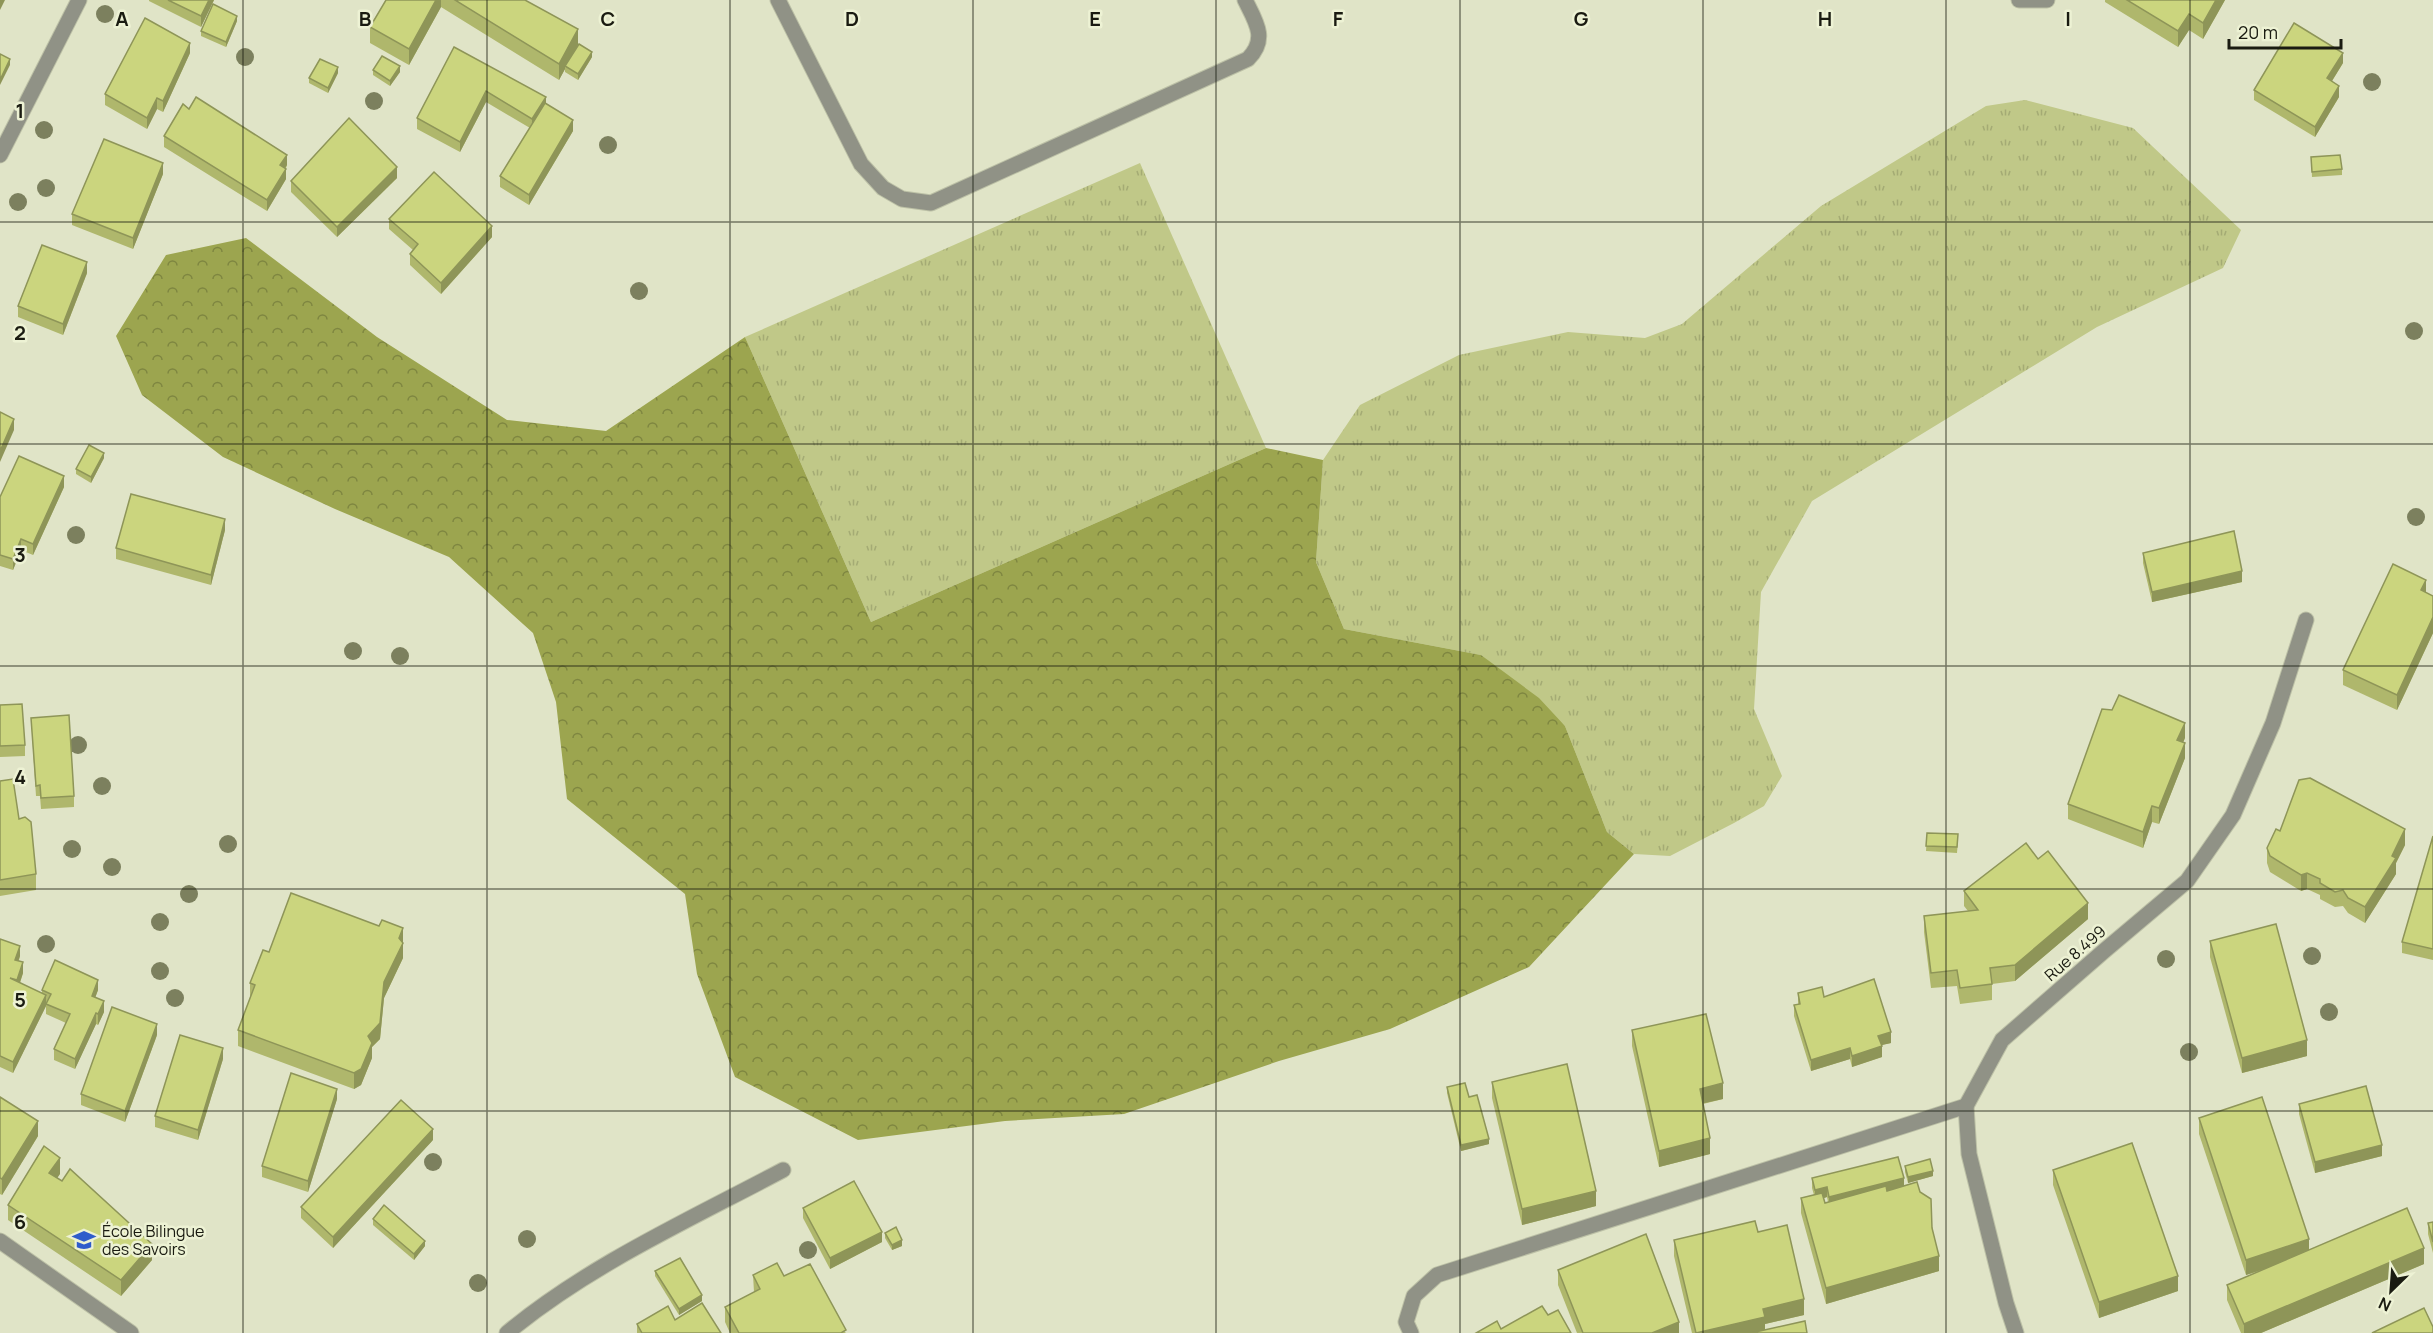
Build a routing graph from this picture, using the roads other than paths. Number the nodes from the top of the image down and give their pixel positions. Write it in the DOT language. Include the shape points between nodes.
graph roads {
  1 [pos="79,0"];
  2 [pos="778,0"];
  3 [pos="1245,0"];
  4 [pos="2019,0"];
  5 [pos="2047,0"];
  6 [pos="0,155"];
  7 [pos="2306,620"];
  8 [pos="1966,1106"];
  9 [pos="783,1170"];
  10 [pos="0,1241"];
  11 [pos="131,1333"];
  12 [pos="507,1333"];
  13 [pos="1411,1333"];
  14 [pos="2016,1333"];
  1 -- 6 [label="street"];
  2 -- 3 [label="street" via="861,164 883,188 902,199 931,203 1248,59 1257,50 1260,34"];
  4 -- 5 [label="street"];
  7 -- 8 [label="street, Rue 8.499" via="2273,723 2234,815 2187,881 2002,1040"];
  8 -- 13 [label="street" via="1437,1275 1414,1296 1406,1323"];
  8 -- 14 [label="street" via="1969,1154"];
  9 -- 12 [label="street" via="627,1252 531,1313"];
  10 -- 11 [label="street"];
}
